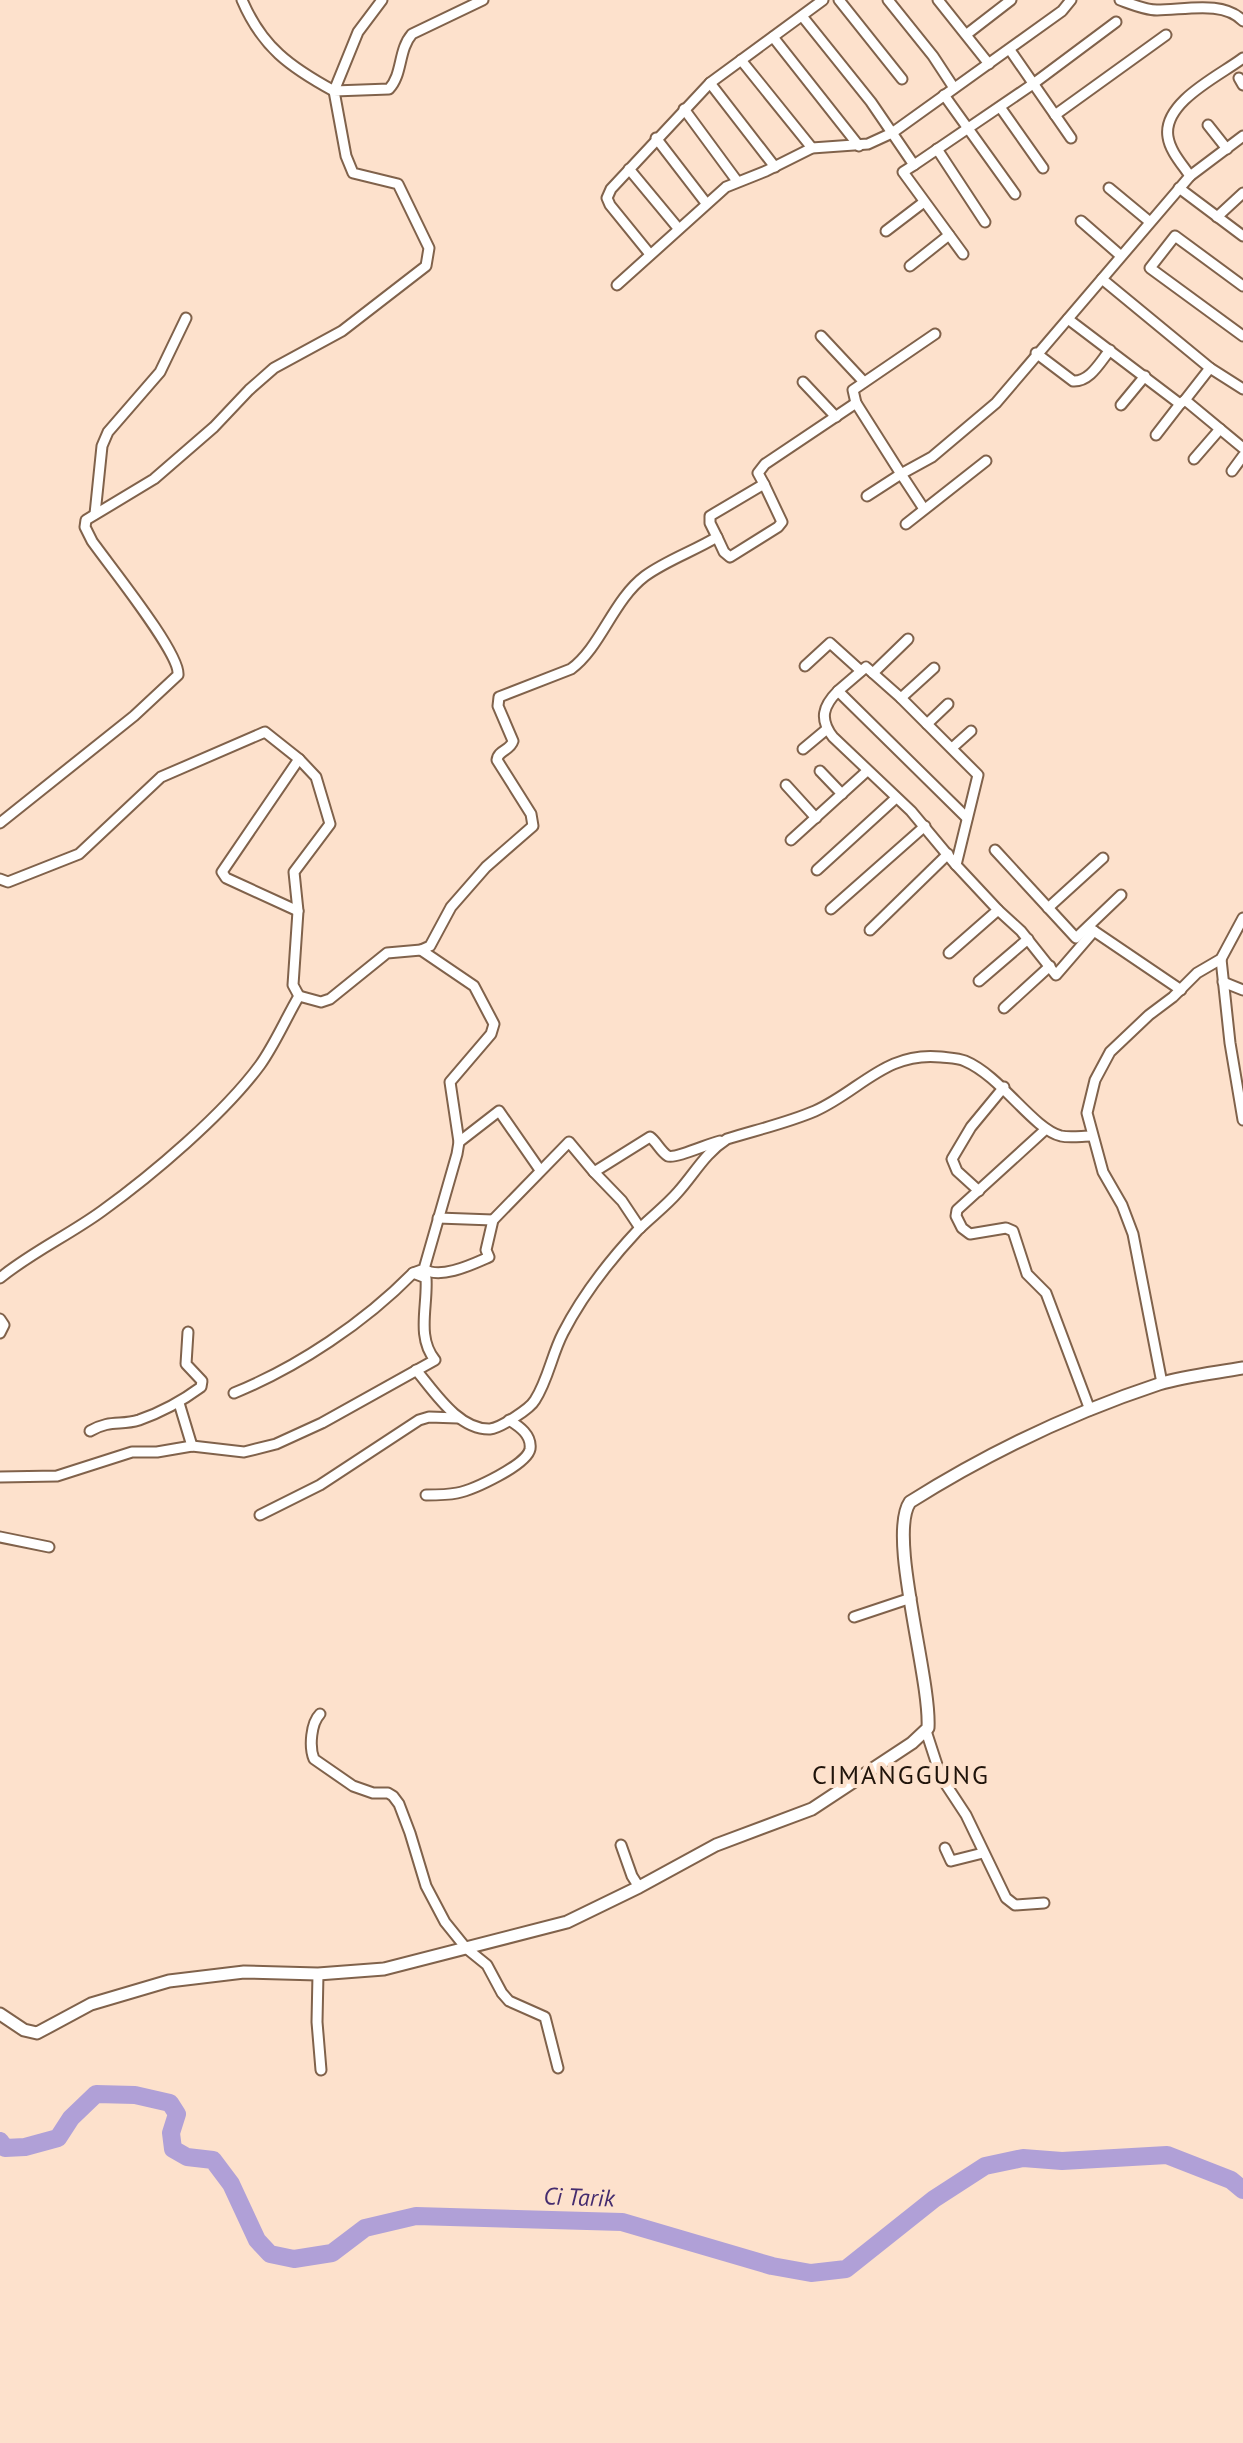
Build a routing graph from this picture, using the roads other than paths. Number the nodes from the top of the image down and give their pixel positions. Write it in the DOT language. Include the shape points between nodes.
graph roads {
  1 [pos="242,0"];
  2 [pos="382,0"];
  3 [pos="483,0"];
  4 [pos="823,0"];
  5 [pos="839,0"];
  6 [pos="888,0"];
  7 [pos="938,0"];
  8 [pos="990,0"];
  9 [pos="1011,0"];
  10 [pos="1071,0"];
  11 [pos="1120,0"];
  12 [pos="1158,5"];
  13 [pos="998,10"];
  14 [pos="802,16"];
  15 [pos="1243,21"];
  16 [pos="1116,22"];
  17 [pos="967,34"];
  18 [pos="1166,35"];
  19 [pos="773,37"];
  20 [pos="1010,50"];
  21 [pos="1243,58"];
  22 [pos="741,60"];
  23 [pos="989,64"];
  24 [pos="902,79"];
  25 [pos="710,83"];
  26 [pos="1033,84"];
  27 [pos="954,88"];
  28 [pos="334,91"];
  29 [pos="944,95"];
  30 [pos="1000,107"];
  31 [pos="684,109"];
  32 [pos="1055,115"];
  33 [pos="1208,125"];
  34 [pos="967,129"];
  35 [pos="892,133"];
  36 [pos="1243,136"];
  37 [pos="656,138"];
  38 [pos="1071,138"];
  39 [pos="859,146"];
  40 [pos="812,148"];
  41 [pos="937,149"];
  42 [pos="1227,149"];
  43 [pos="914,165"];
  44 [pos="775,167"];
  45 [pos="1043,168"];
  46 [pos="629,169"];
  47 [pos="1190,176"];
  48 [pos="737,181"];
  49 [pos="1109,188"];
  50 [pos="1179,188"];
  51 [pos="1243,193"];
  52 [pos="1015,194"];
  53 [pos="924,202"];
  54 [pos="706,203"];
  55 [pos="1217,217"];
  56 [pos="1081,221"];
  57 [pos="985,222"];
  58 [pos="1150,222"];
  59 [pos="678,228"];
  60 [pos="886,231"];
  61 [pos="949,235"];
  62 [pos="1243,236"];
  63 [pos="649,253"];
  64 [pos="963,254"];
  65 [pos="1121,256"];
  66 [pos="910,266"];
  67 [pos="1102,279"];
  68 [pos="617,285"];
  69 [pos="1243,286"];
  70 [pos="186,318"];
  71 [pos="1068,319"];
  72 [pos="935,334"];
  73 [pos="1242,334"];
  74 [pos="821,336"];
  75 [pos="1110,350"];
  76 [pos="1036,353"];
  77 [pos="1210,368"];
  78 [pos="1145,376"];
  79 [pos="803,382"];
  80 [pos="864,382"];
  81 [pos="1243,389"];
  82 [pos="1182,402"];
  83 [pos="856,403"];
  84 [pos="1121,405"];
  85 [pos="836,417"];
  86 [pos="1220,429"];
  87 [pos="1156,435"];
  88 [pos="1243,448"];
  89 [pos="1243,456"];
  90 [pos="1194,459"];
  91 [pos="986,461"];
  92 [pos="1232,471"];
  93 [pos="901,474"];
  94 [pos="764,484"];
  95 [pos="867,496"];
  96 [pos="924,509"];
  97 [pos="95,514"];
  98 [pos="906,524"];
  99 [pos="717,537"];
  100 [pos="908,639"];
  101 [pos="805,666"];
  102 [pos="934,668"];
  103 [pos="861,671"];
  104 [pos="873,673"];
  105 [pos="838,691"];
  106 [pos="901,698"];
  107 [pos="948,704"];
  108 [pos="927,724"];
  109 [pos="827,729"];
  110 [pos="971,731"];
  111 [pos="952,748"];
  112 [pos="803,749"];
  113 [pos="299,759"];
  114 [pos="820,771"];
  115 [pos="867,771"];
  116 [pos="786,785"];
  117 [pos="842,794"];
  118 [pos="896,798"];
  119 [pos="816,818"];
  120 [pos="967,818"];
  121 [pos="0,823"];
  122 [pos="925,826"];
  123 [pos="791,840"];
  124 [pos="995,850"];
  125 [pos="948,854"];
  126 [pos="1103,858"];
  127 [pos="956,865"];
  128 [pos="817,870"];
  129 [pos="0,879"];
  130 [pos="1121,895"];
  131 [pos="1048,908"];
  132 [pos="831,909"];
  133 [pos="998,910"];
  134 [pos="298,911"];
  135 [pos="1243,918"];
  136 [pos="1091,929"];
  137 [pos="870,930"];
  138 [pos="1028,939"];
  139 [pos="421,950"];
  140 [pos="949,953"];
  141 [pos="1221,959"];
  142 [pos="1050,966"];
  143 [pos="979,981"];
  144 [pos="1223,982"];
  145 [pos="1181,990"];
  146 [pos="1243,990"];
  147 [pos="299,996"];
  148 [pos="1004,1008"];
  149 [pos="1004,1087"];
  150 [pos="1243,1120"];
  151 [pos="1046,1129"];
  152 [pos="1092,1136"];
  153 [pos="727,1139"];
  154 [pos="459,1142"];
  155 [pos="540,1170"];
  156 [pos="594,1172"];
  157 [pos="979,1191"];
  158 [pos="438,1218"];
  159 [pos="493,1220"];
  160 [pos="640,1228"];
  161 [pos="424,1269"];
  162 [pos="413,1273"];
  163 [pos="0,1278"];
  164 [pos="0,1319"];
  165 [pos="188,1332"];
  166 [pos="0,1333"];
  167 [pos="1243,1368"];
  168 [pos="416,1370"];
  169 [pos="1162,1383"];
  170 [pos="234,1393"];
  171 [pos="179,1403"];
  172 [pos="1090,1410"];
  173 [pos="458,1418"];
  174 [pos="509,1420"];
  175 [pos="90,1431"];
  176 [pos="192,1446"];
  177 [pos="0,1477"];
  178 [pos="426,1495"];
  179 [pos="260,1515"];
  180 [pos="0,1537"];
  181 [pos="49,1547"];
  182 [pos="911,1598"];
  183 [pos="854,1617"];
  184 [pos="320,1714"];
  185 [pos="926,1731"];
  186 [pos="621,1845"];
  187 [pos="945,1848"];
  188 [pos="983,1853"];
  189 [pos="639,1887"];
  190 [pos="1044,1903"];
  191 [pos="466,1948"];
  192 [pos="318,1974"];
  193 [pos="0,2014"];
  194 [pos="558,2068"];
  195 [pos="321,2070"];
  1 -- 28 [label="street" via="251,21 280,57"];
  2 -- 28 [label="street" via="358,32"];
  3 -- 28 [label="street" via="412,34 389,89"];
  4 -- 14 [label="street"];
  5 -- 24 [label="street"];
  6 -- 27 [label="street"];
  7 -- 17 [label="street"];
  8 -- 13 [label="street"];
  9 -- 13 [label="street"];
  10 -- 20 [label="street"];
  11 -- 12 [label="street"];
  12 -- 15 [label="street" via="1228,8"];
  13 -- 17 [label="street"];
  14 -- 19 [label="street"];
  14 -- 35 [label="street"];
  16 -- 26 [label="street"];
  17 -- 23 [label="street"];
  18 -- 32 [label="street"];
  19 -- 22 [label="street"];
  19 -- 39 [label="street"];
  20 -- 23 [label="street"];
  20 -- 26 [label="street"];
  21 -- 47 [label="street" via="1207,80 1173,116 1167,135"];
  22 -- 25 [label="street"];
  22 -- 40 [label="street"];
  23 -- 27 [label="street"];
  25 -- 31 [label="street"];
  25 -- 44 [label="street"];
  26 -- 30 [label="street"];
  26 -- 32 [label="street"];
  27 -- 29 [label="street"];
  28 -- 97 [label="street" via="353,173 400,187 429,248 426,266 342,331 274,368 154,479"];
  29 -- 34 [label="street"];
  29 -- 35 [label="street"];
  30 -- 34 [label="street"];
  30 -- 45 [label="street"];
  31 -- 37 [label="street"];
  31 -- 48 [label="street"];
  32 -- 38 [label="street"];
  33 -- 42 [label="street"];
  34 -- 41 [label="street"];
  34 -- 52 [label="street"];
  35 -- 39 [label="street"];
  35 -- 43 [label="street"];
  36 -- 42 [label="street"];
  37 -- 46 [label="street"];
  37 -- 54 [label="street"];
  39 -- 40 [label="street"];
  40 -- 44 [label="street"];
  41 -- 43 [label="street"];
  41 -- 57 [label="street"];
  42 -- 47 [label="street"];
  43 -- 53 [label="street" via="903,172"];
  44 -- 48 [label="street"];
  46 -- 59 [label="street"];
  46 -- 63 [label="street" via="611,189 608,201"];
  47 -- 50 [label="street"];
  48 -- 54 [label="street"];
  49 -- 58 [label="street"];
  50 -- 55 [label="street"];
  50 -- 58 [label="street"];
  51 -- 55 [label="street"];
  53 -- 60 [label="street"];
  53 -- 61 [label="street"];
  54 -- 59 [label="street"];
  55 -- 62 [label="street"];
  56 -- 65 [label="street"];
  58 -- 65 [label="street"];
  59 -- 63 [label="street"];
  61 -- 64 [label="street"];
  61 -- 66 [label="street"];
  63 -- 68 [label="street"];
  65 -- 67 [label="street"];
  67 -- 71 [label="street"];
  67 -- 77 [label="street"];
  69 -- 73 [label="street" via="1175,236 1150,268"];
  70 -- 97 [label="street" via="156,379 108,432"];
  71 -- 75 [label="street"];
  71 -- 76 [label="street"];
  72 -- 80 [label="street"];
  74 -- 80 [label="street"];
  75 -- 76 [label="street" via="1078,382"];
  75 -- 78 [label="street"];
  76 -- 93 [label="street" via="996,403 932,457"];
  77 -- 81 [label="street"];
  77 -- 82 [label="street"];
  78 -- 82 [label="street"];
  78 -- 84 [label="street"];
  79 -- 85 [label="street"];
  80 -- 83 [label="street" via="853,390"];
  82 -- 86 [label="street"];
  82 -- 87 [label="street"];
  83 -- 85 [label="street"];
  83 -- 93 [label="street"];
  85 -- 94 [label="street" via="765,464 758,473"];
  86 -- 88 [label="street"];
  86 -- 90 [label="street"];
  89 -- 92 [label="street"];
  91 -- 96 [label="street"];
  93 -- 95 [label="street"];
  93 -- 96 [label="street"];
  94 -- 99 [label="street" via="710,516"];
  94 -- 99 [label="street" via="782,522 778,527 730,557"];
  96 -- 98 [label="street"];
  97 -- 121 [label="street" via="85,522 86,530 164,642 179,666 178,675"];
  99 -- 139 [label="street" via="644,577 571,669 499,697 513,741 497,763 531,814 533,826 486,867 451,907 430,946"];
  100 -- 104 [label="street"];
  101 -- 103 [label="street" via="830,643"];
  102 -- 106 [label="street"];
  103 -- 104 [label="street" via="866,667"];
  103 -- 105 [label="street"];
  104 -- 106 [label="street"];
  105 -- 109 [label="street" via="825,706"];
  105 -- 120 [label="street"];
  106 -- 108 [label="street"];
  107 -- 108 [label="street"];
  108 -- 111 [label="street"];
  109 -- 112 [label="street"];
  109 -- 115 [label="street"];
  110 -- 111 [label="street"];
  111 -- 120 [label="street" via="978,775"];
  113 -- 129 [label="street" via="266,732 260,733 157,780 79,854 8,882"];
  113 -- 134 [label="street" via="316,777 330,825 295,869"];
  113 -- 134 [label="street" via="222,871 226,878"];
  114 -- 117 [label="street"];
  115 -- 117 [label="street"];
  115 -- 118 [label="street"];
  116 -- 119 [label="street"];
  117 -- 119 [label="street"];
  118 -- 122 [label="street"];
  118 -- 128 [label="street"];
  119 -- 123 [label="street"];
  120 -- 127 [label="street"];
  122 -- 125 [label="street"];
  122 -- 132 [label="street"];
  124 -- 131 [label="street"];
  125 -- 127 [label="street"];
  125 -- 137 [label="street"];
  126 -- 131 [label="street"];
  127 -- 133 [label="street"];
  130 -- 136 [label="street"];
  131 -- 136 [label="street" via="1076,938"];
  133 -- 138 [label="street"];
  133 -- 140 [label="street"];
  134 -- 147 [label="street" via="293,985"];
  135 -- 141 [label="street"];
  136 -- 142 [label="street" via="1056,975"];
  136 -- 145 [label="street"];
  138 -- 142 [label="street"];
  138 -- 143 [label="street"];
  139 -- 147 [label="street" via="387,953 330,999"];
  139 -- 154 [label="street" via="474,986 493,1019 491,1034 450,1082"];
  141 -- 144 [label="street"];
  141 -- 145 [label="street"];
  142 -- 148 [label="street"];
  144 -- 146 [label="street"];
  144 -- 150 [label="street"];
  145 -- 152 [label="street" via="1110,1052 1087,1113"];
  147 -- 163 [label="street" via="260,1065 225,1105 128,1191"];
  149 -- 151 [label="street"];
  149 -- 153 [label="street" via="963,1060 907,1058 812,1112"];
  149 -- 157 [label="street" via="952,1159"];
  151 -- 152 [label="street" via="1063,1136"];
  151 -- 157 [label="street"];
  152 -- 169 [label="street" via="1133,1234"];
  153 -- 156 [label="street" via="675,1157 650,1137"];
  153 -- 160 [label="street"];
  154 -- 155 [label="street" via="499,1111"];
  154 -- 158 [label="street"];
  155 -- 156 [label="street" via="569,1142"];
  155 -- 159 [label="street"];
  156 -- 160 [label="street"];
  157 -- 172 [label="street" via="957,1210 957,1219 970,1234 1013,1231 1027,1274 1046,1293"];
  158 -- 159 [label="street"];
  158 -- 161 [label="street"];
  159 -- 161 [label="street" via="489,1257 446,1271"];
  160 -- 174 [label="street" via="575,1311 535,1402"];
  161 -- 162 [label="street"];
  162 -- 168 [label="street" via="426,1278 423,1325 435,1360"];
  162 -- 170 [label="street" via="347,1330"];
  164 -- 166 [label="street"];
  165 -- 171 [label="street" via="186,1364 203,1384"];
  167 -- 169 [label="street"];
  168 -- 173 [label="street"];
  168 -- 176 [label="street" via="276,1444 244,1452"];
  169 -- 172 [label="street"];
  171 -- 175 [label="street" via="137,1421 106,1423"];
  171 -- 176 [label="street"];
  172 -- 182 [label="street" via="1012,1444 910,1502 903,1554"];
  173 -- 174 [label="street" via="492,1429"];
  173 -- 179 [label="street" via="419,1420 320,1485"];
  174 -- 178 [label="street" via="522,1428 530,1443 522,1460 467,1490"];
  176 -- 177 [label="street" via="132,1452 57,1476"];
  180 -- 181 [label="street"];
  182 -- 183 [label="street"];
  182 -- 185 [label="street" via="923,1663"];
  184 -- 191 [label="street" via="311,1749 314,1759 353,1786 393,1796 426,1886"];
  185 -- 188 [label="street" via="941,1777"];
  185 -- 189 [label="street" via="818,1806 716,1845"];
  186 -- 189 [label="street"];
  187 -- 188 [label="street" via="951,1861"];
  188 -- 190 [label="street" via="1010,1903"];
  189 -- 191 [label="street" via="567,1922"];
  191 -- 192 [label="street" via="384,1969"];
  191 -- 194 [label="street" via="487,1965 509,2001 545,2017"];
  192 -- 193 [label="street" via="244,1972 169,1981 91,2004 37,2033"];
  192 -- 195 [label="street"];
}
